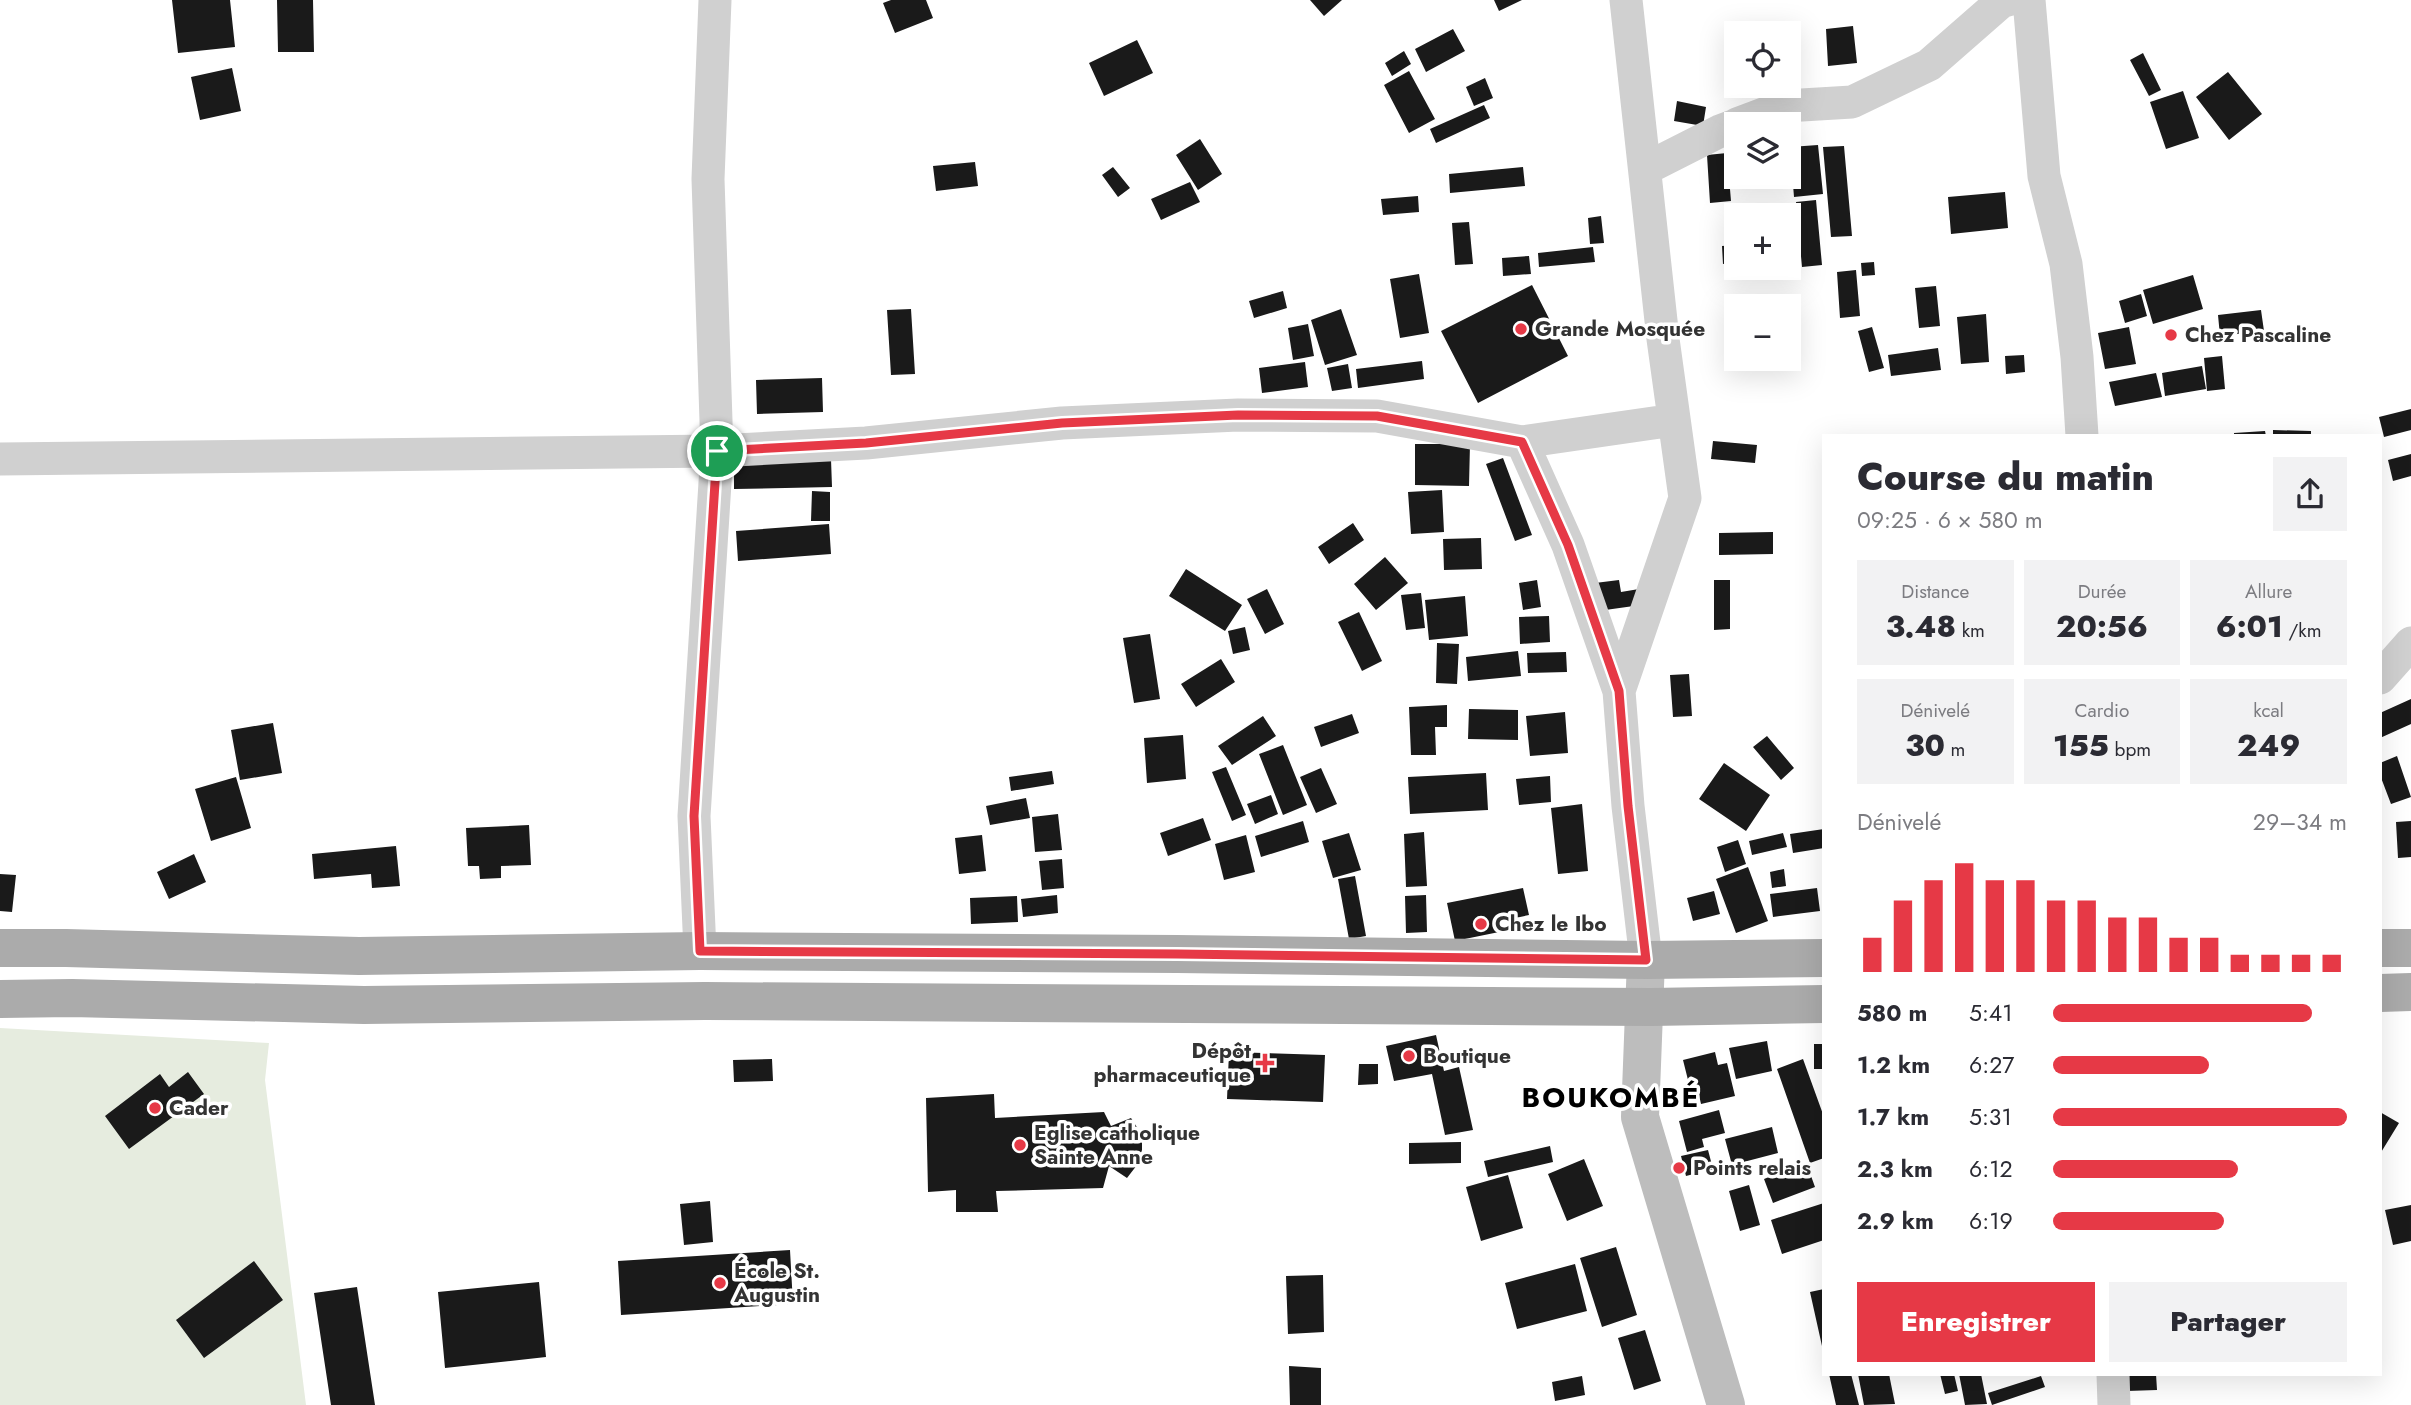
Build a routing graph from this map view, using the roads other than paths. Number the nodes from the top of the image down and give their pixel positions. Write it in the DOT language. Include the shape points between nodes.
graph roads {
  1 [pos="715,0"];
  2 [pos="1626,0"];
  3 [pos="2008,0"];
  4 [pos="2028,0"];
  5 [pos="1769,112"];
  6 [pos="1724,129"];
  7 [pos="1645,169"];
  8 [pos="1674,420"];
  9 [pos="2082,434"];
  10 [pos="1522,442"];
  11 [pos="717,451"];
  12 [pos="0,459"];
  13 [pos="2411,643"];
  14 [pos="2382,676"];
  15 [pos="1619,691"];
  16 [pos="0,948"];
  17 [pos="2382,948"];
  18 [pos="2411,948"];
  19 [pos="700,951"];
  20 [pos="1822,958"];
  21 [pos="1646,960"];
  22 [pos="2411,992"];
  23 [pos="2382,993"];
  24 [pos="0,999"];
  25 [pos="1822,1004"];
  26 [pos="1644,1007"];
  27 [pos="2113,1376"];
  28 [pos="1726,1405"];
  29 [pos="2113,1405"];
  1 -- 11 [label="street" via="708,179"];
  2 -- 7 [label="street"];
  3 -- 5 [label="street" via="1929,65 1852,102 1785,106"];
  4 -- 9 [label="street" via="2044,176 2066,264"];
  6 -- 7 [label="street"];
  7 -- 8 [label="street"];
  8 -- 10 [label="street"];
  8 -- 15 [label="street" via="1685,498"];
  10 -- 11 [label="street" via="1377,416 1238,415 1062,423 866,443"];
  10 -- 15 [label="street" via="1568,545"];
  11 -- 12 [label="street"];
  11 -- 19 [label="street" via="694,816"];
  13 -- 14 [label="street"];
  15 -- 21 [label="street"];
  16 -- 19 [label="main road" via="359,956"];
  17 -- 18 [label="main road"];
  19 -- 21 [label="main road"];
  20 -- 21 [label="main road"];
  21 -- 26 [label="main road"];
  22 -- 23 [label="main road"];
  24 -- 26 [label="main road" via="364,1005 719,1001"];
  25 -- 26 [label="main road"];
  26 -- 28 [label="main road" via="1640,1117"];
  27 -- 29 [label="street"];
}
